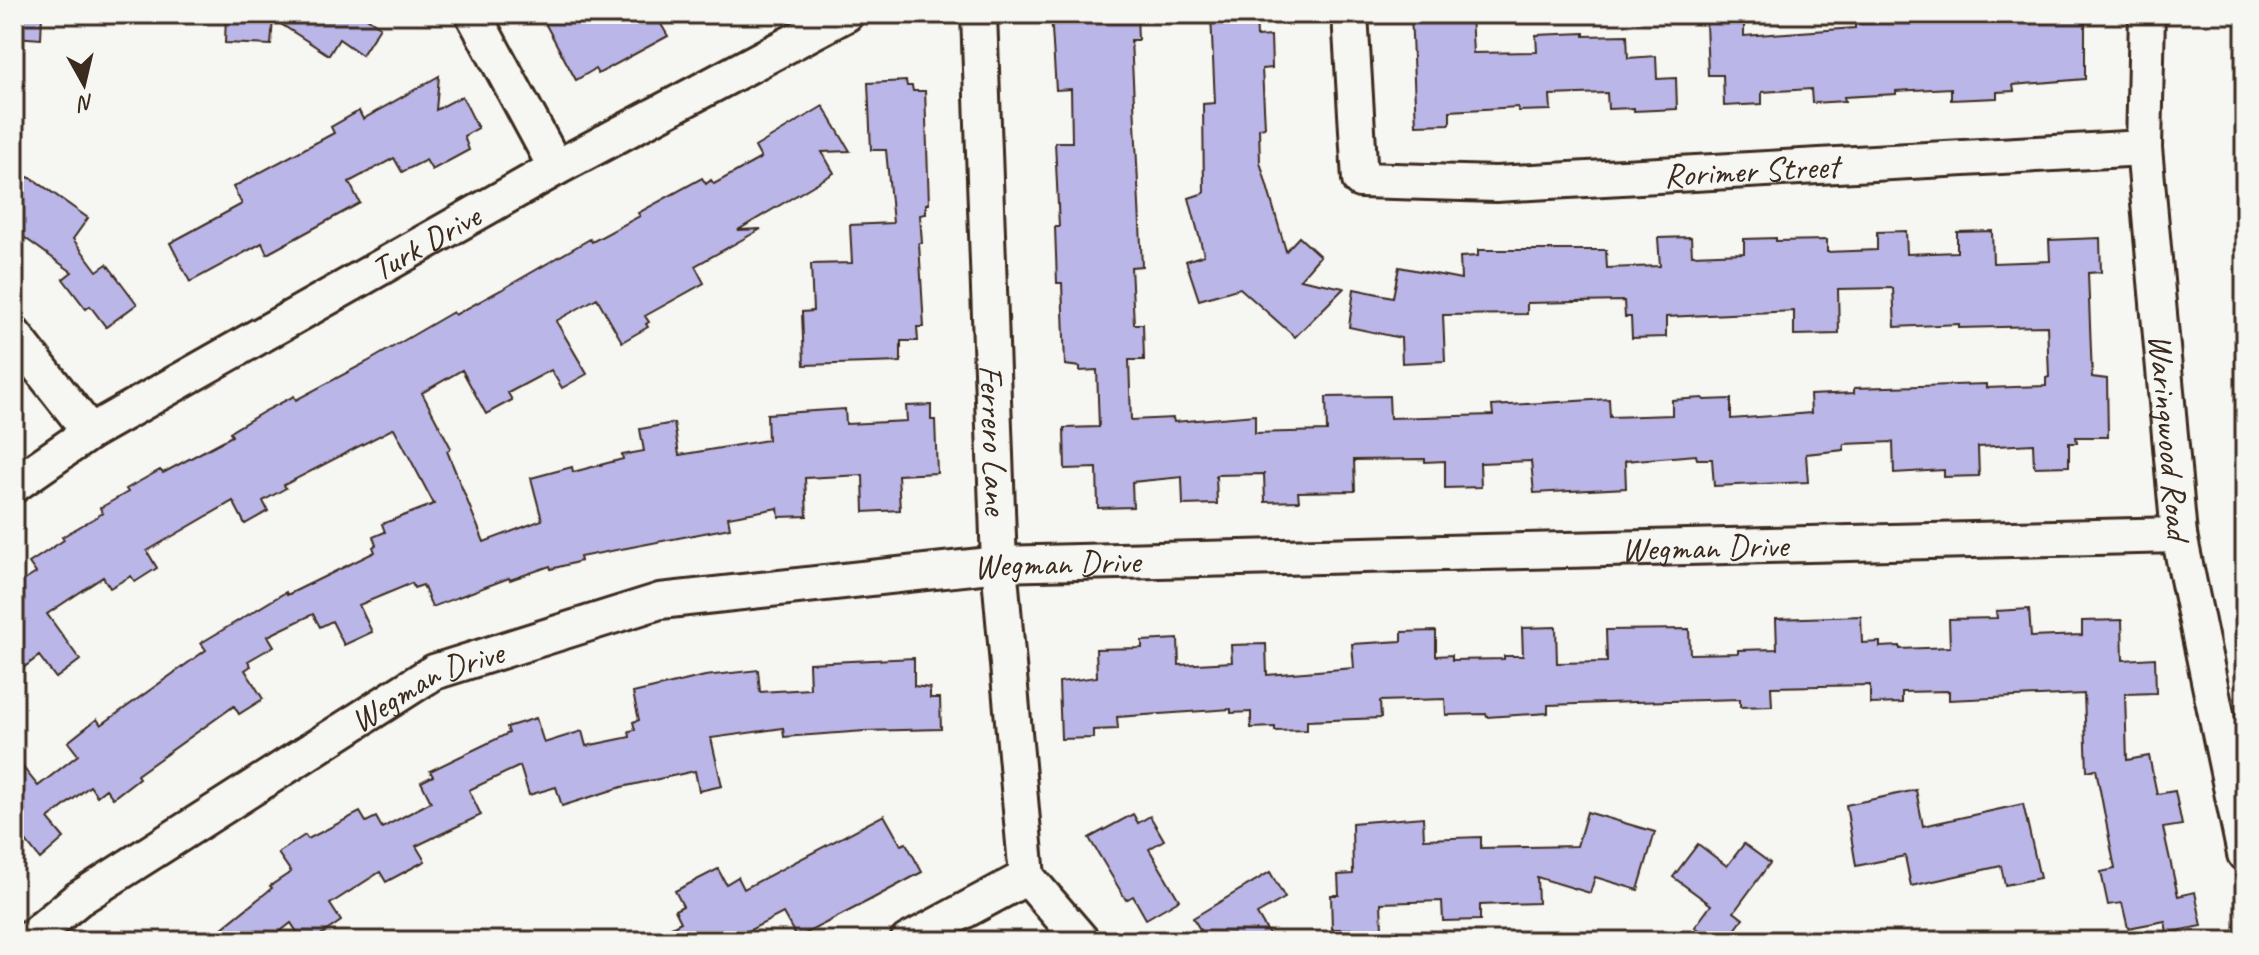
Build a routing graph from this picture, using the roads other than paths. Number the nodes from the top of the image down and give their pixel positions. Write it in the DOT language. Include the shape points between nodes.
graph roads {
  1 [pos="473,14"];
  2 [pos="846,14"];
  3 [pos="979,14"];
  4 [pos="1350,14"];
  5 [pos="2147,14"];
  6 [pos="2144,148"];
  7 [pos="556,168"];
  8 [pos="14,335"];
  9 [pos="90,432"];
  10 [pos="14,485"];
  11 [pos="2179,535"];
  12 [pos="999,564"];
  13 [pos="2245,854"];
  14 [pos="1027,877"];
  15 [pos="27,941"];
  16 [pos="908,941"];
  17 [pos="1082,941"];
  1 -- 7 [label="street"];
  2 -- 7 [label="street, Turk Drive"];
  3 -- 12 [label="street, Ferrero Lane"];
  4 -- 6 [label="street, Rorimer Street" via="1360,180 1496,184"];
  5 -- 6 [label="street, Waringwood Road"];
  6 -- 11 [label="street, Waringwood Road"];
  7 -- 9 [label="street, Turk Drive"];
  8 -- 9 [label="street"];
  9 -- 10 [label="street, Turk Drive"];
  11 -- 12 [label="street, Wegman Drive"];
  11 -- 13 [label="street, Waringwood Road"];
  12 -- 14 [label="street, Ferrero Lane"];
  12 -- 15 [label="street, Wegman Drive" via="660,601 434,672 78,899"];
  14 -- 16 [label="street"];
  14 -- 17 [label="street"];
}
